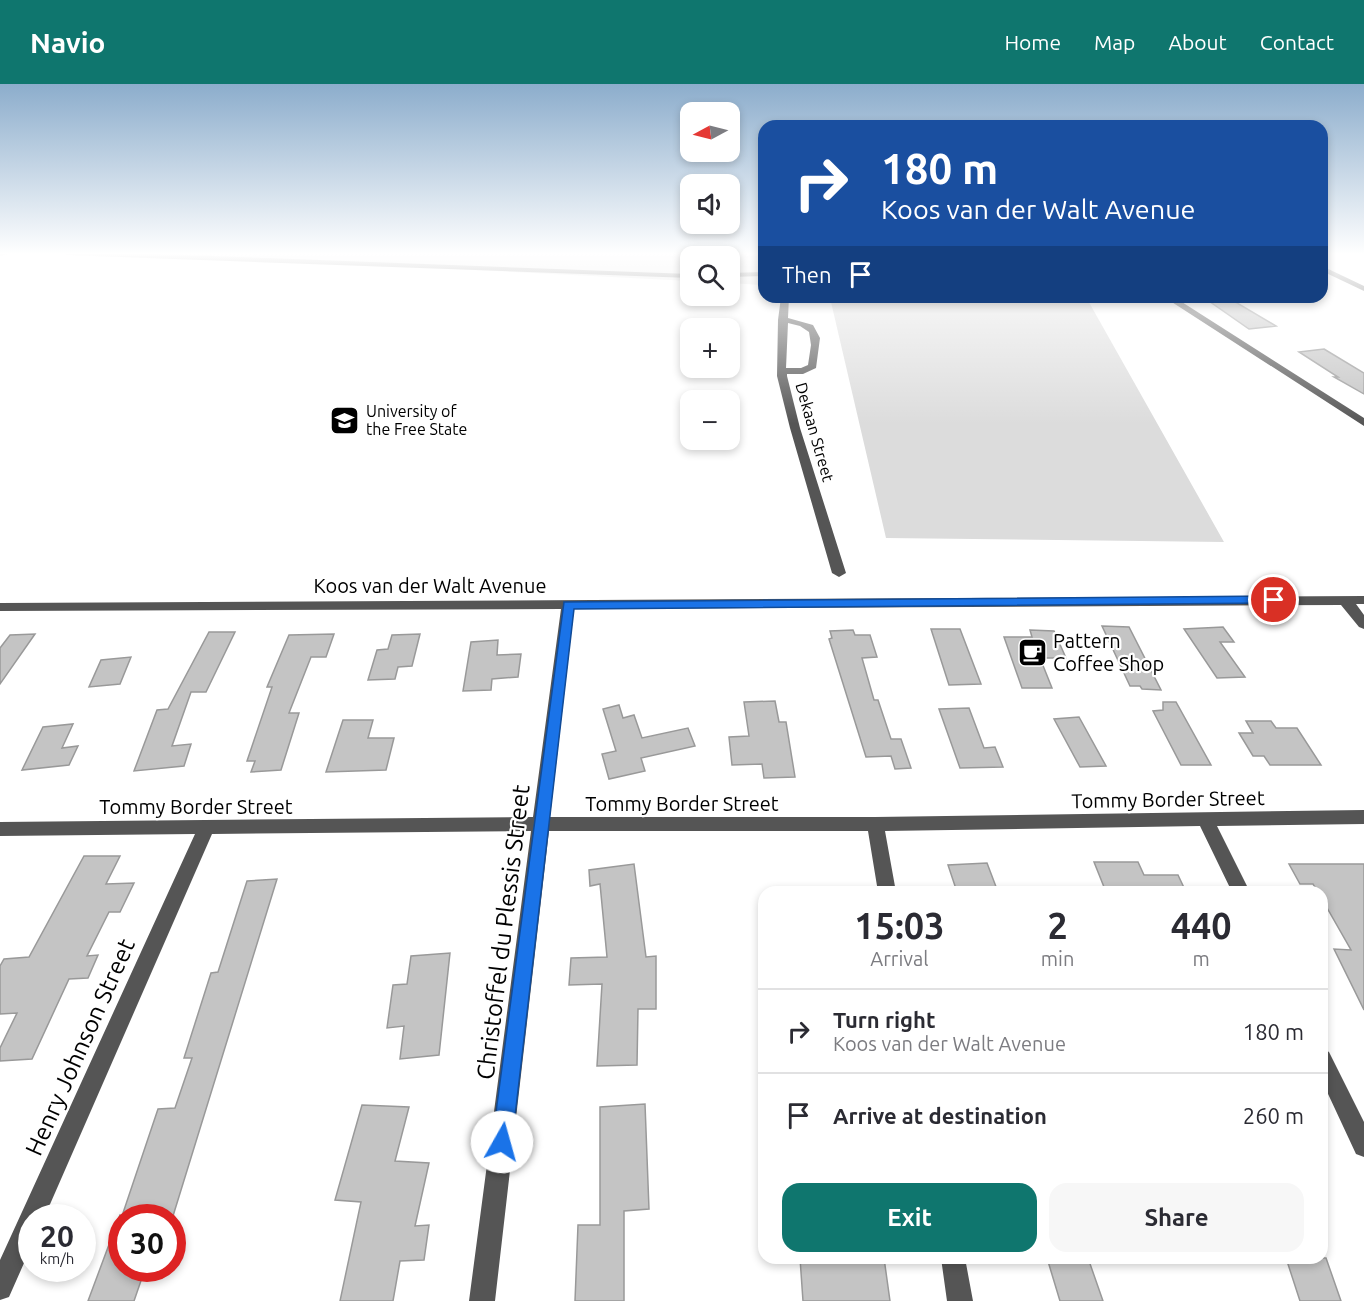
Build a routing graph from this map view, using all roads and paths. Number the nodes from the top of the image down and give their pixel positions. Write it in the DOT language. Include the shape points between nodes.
graph roads {
  1 [pos="783,310"];
  2 [pos="1188,310"];
  3 [pos="782,320"];
  4 [pos="782,371"];
  5 [pos="1364,423"];
  6 [pos="839,573"];
  7 [pos="1345,600"];
  8 [pos="1364,600"];
  9 [pos="568,605"];
  10 [pos="0,607"];
  11 [pos="1364,624"];
  12 [pos="1364,817"];
  13 [pos="1205,819"];
  14 [pos="543,824"];
  15 [pos="875,824"];
  16 [pos="207,827"];
  17 [pos="0,829"];
  18 [pos="886,886"];
  19 [pos="1238,886"];
  20 [pos="1328,1071"];
  21 [pos="1364,1146"];
  22 [pos="954,1264"];
  23 [pos="0,1288"];
  24 [pos="482,1301"];
  25 [pos="960,1301"];
  1 -- 3 [label="street, Dekaan Street"];
  2 -- 5 [label="street"];
  3 -- 4 [label="street, Dekaan Street"];
  3 -- 4 [label="street" via="811,327 815,348 813,366 809,369"];
  4 -- 6 [label="street, Dekaan Street"];
  7 -- 8 [label="street, Koos van der Walt Avenue"];
  7 -- 9 [label="street, Koos van der Walt Avenue"];
  7 -- 11 [label="street"];
  9 -- 10 [label="street, Koos van der Walt Avenue"];
  9 -- 14 [label="street, Christoffel du Plessis Street"];
  12 -- 13 [label="street, Tommy Border Street"];
  13 -- 15 [label="street, Tommy Border Street"];
  13 -- 19 [label="street"];
  14 -- 15 [label="street, Tommy Border Street"];
  14 -- 16 [label="street, Tommy Border Street"];
  14 -- 24 [label="street, Christoffel du Plessis Street"];
  15 -- 18 [label="street"];
  16 -- 17 [label="street, Tommy Border Street"];
  16 -- 23 [label="street, Henry Johnson Street"];
  20 -- 21 [label="street"];
  22 -- 25 [label="street"];
}
